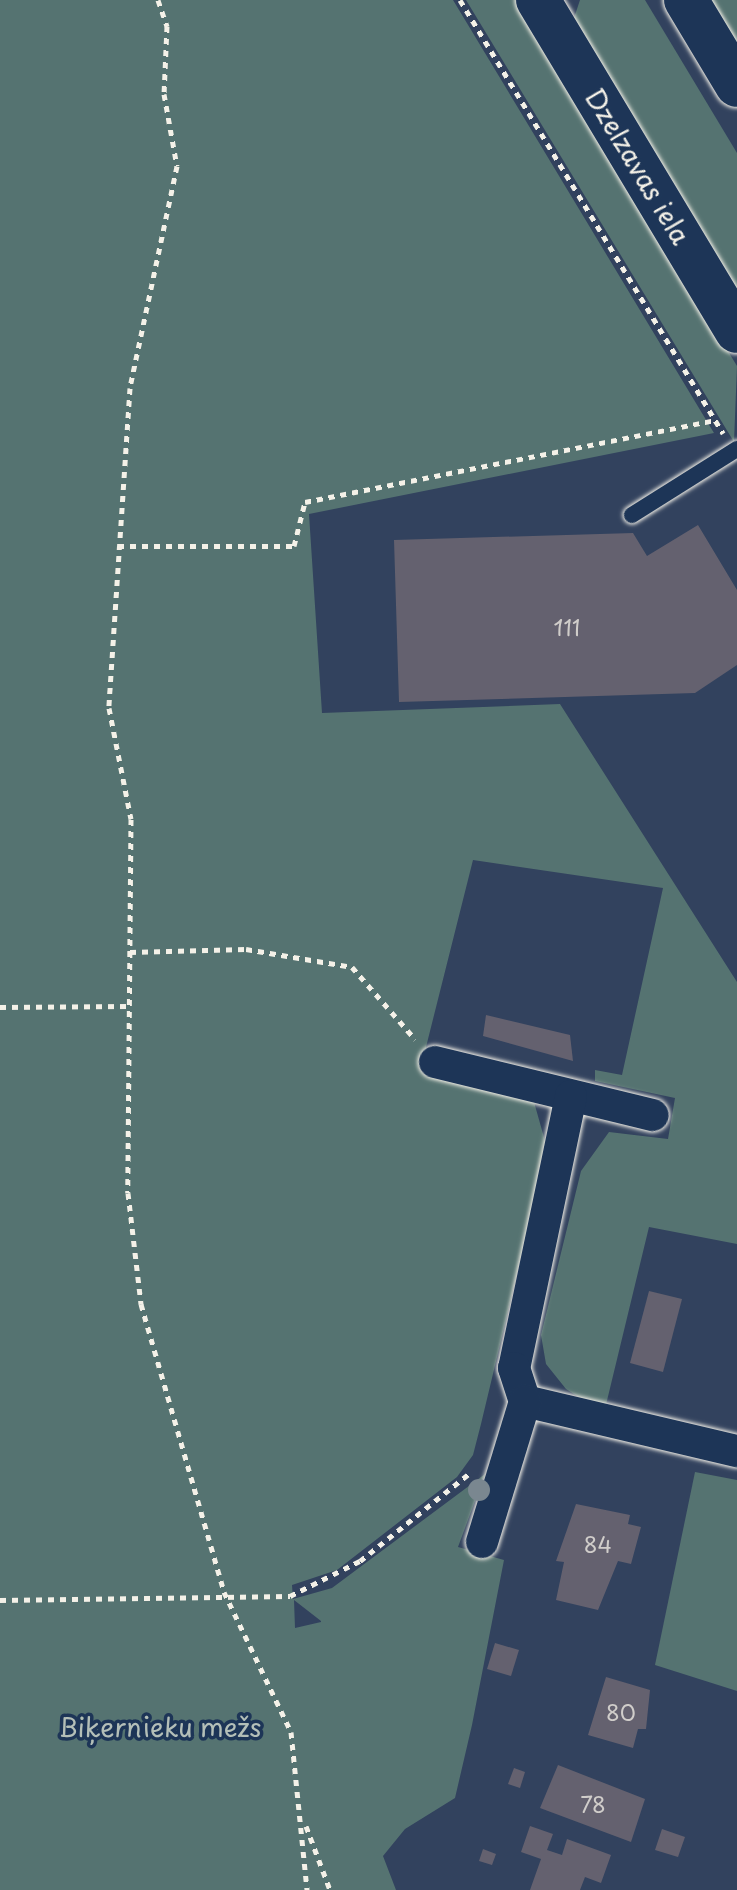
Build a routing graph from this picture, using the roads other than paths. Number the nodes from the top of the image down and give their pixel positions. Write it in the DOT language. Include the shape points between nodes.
graph roads {
  1 [pos="686,2"];
  2 [pos="551,10"];
  3 [pos="737,85"];
  4 [pos="737,331"];
  5 [pos="736,450"];
  6 [pos="632,515"];
  7 [pos="435,1062"];
  8 [pos="571,1096"];
  9 [pos="653,1115"];
  10 [pos="525,1401"];
  11 [pos="737,1451"];
  12 [pos="482,1542"];
  1 -- 3 [label="main road"];
  2 -- 4 [label="main road, Dzelzavas iela"];
  5 -- 6 [label="lane"];
  7 -- 8 [label="street"];
  8 -- 9 [label="street"];
  8 -- 10 [label="street" via="514,1368"];
  10 -- 11 [label="street"];
  10 -- 12 [label="street" via="506,1448"];
}
